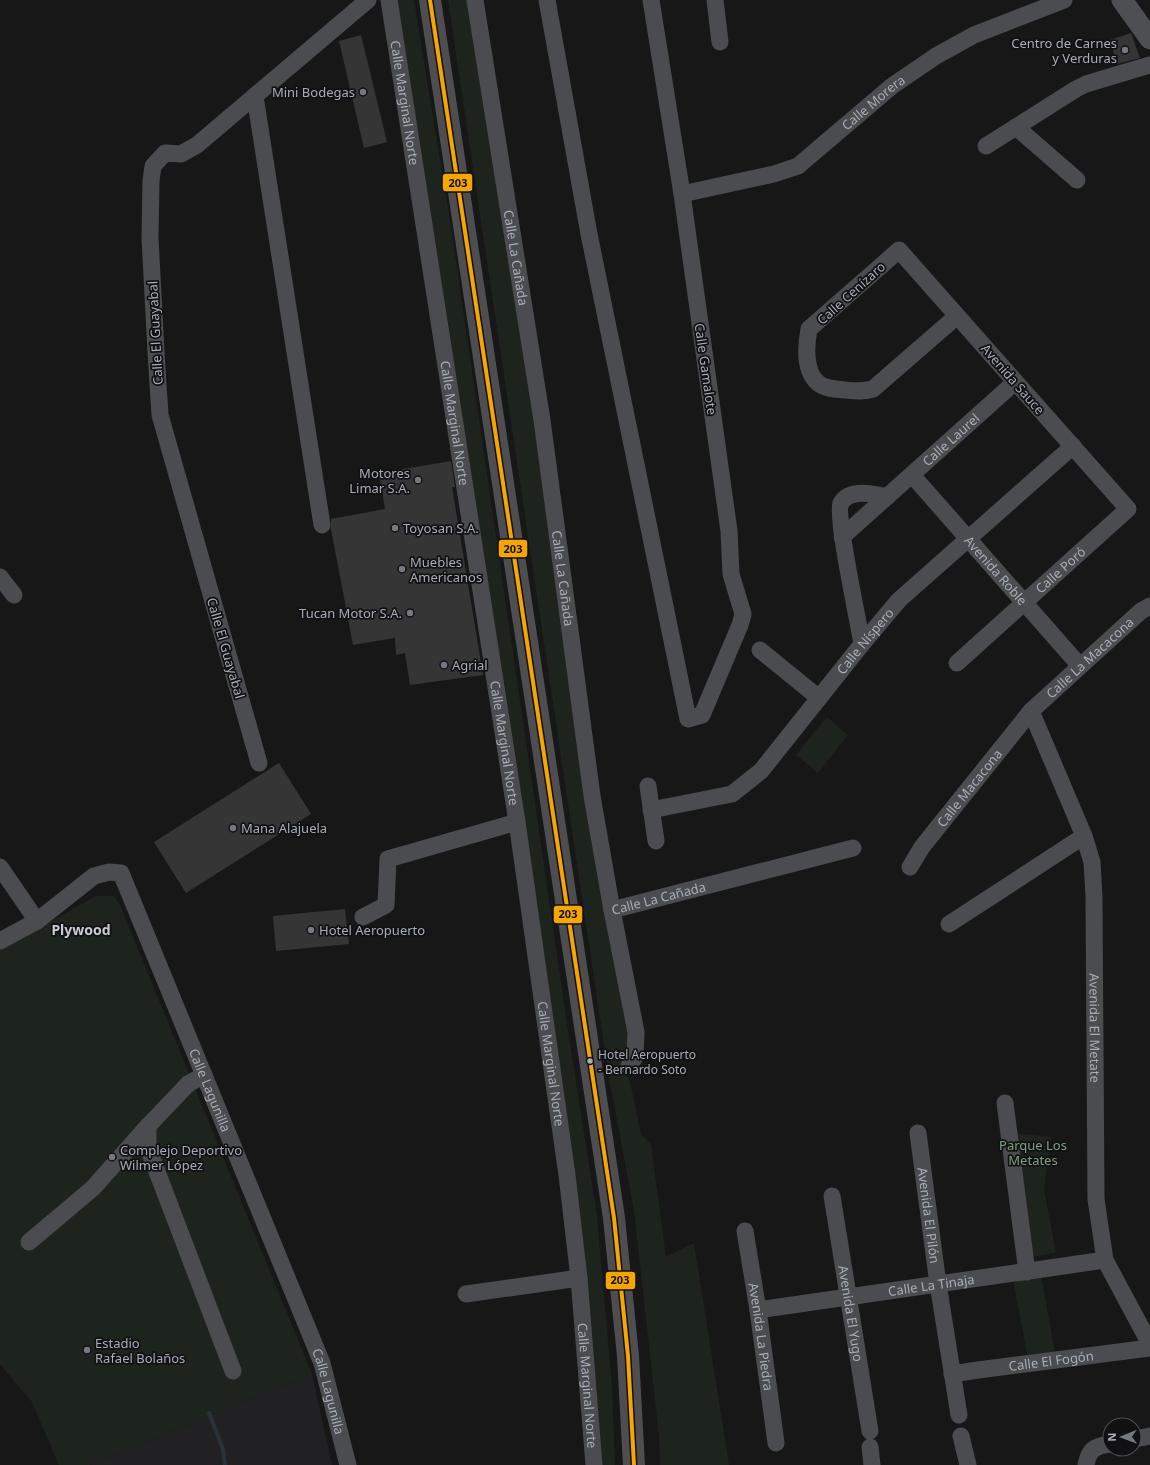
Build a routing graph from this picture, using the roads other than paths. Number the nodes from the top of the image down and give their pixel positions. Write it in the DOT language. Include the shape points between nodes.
graph roads {
  1 [pos="368,0"];
  2 [pos="389,0"];
  3 [pos="430,0"];
  4 [pos="475,0"];
  5 [pos="547,0"];
  6 [pos="651,0"];
  7 [pos="715,0"];
  8 [pos="1064,0"];
  9 [pos="1122,0"];
  10 [pos="1150,39"];
  11 [pos="720,42"];
  12 [pos="1150,65"];
  13 [pos="255,96"];
  14 [pos="1016,127"];
  15 [pos="986,146"];
  16 [pos="1077,180"];
  17 [pos="682,194"];
  18 [pos="899,250"];
  19 [pos="957,316"];
  20 [pos="1016,382"];
  21 [pos="1073,446"];
  22 [pos="912,475"];
  23 [pos="887,497"];
  24 [pos="1128,509"];
  25 [pos="322,525"];
  26 [pos="842,537"];
  27 [pos="968,538"];
  28 [pos="0,577"];
  29 [pos="14,595"];
  30 [pos="1025,602"];
  31 [pos="1150,606"];
  32 [pos="862,644"];
  33 [pos="760,650"];
  34 [pos="957,663"];
  35 [pos="1080,666"];
  36 [pos="819,698"];
  37 [pos="1031,711"];
  38 [pos="259,763"];
  39 [pos="648,786"];
  40 [pos="651,810"];
  41 [pos="517,822"];
  42 [pos="1084,836"];
  43 [pos="656,841"];
  44 [pos="853,848"];
  45 [pos="0,867"];
  46 [pos="910,867"];
  47 [pos="612,910"];
  48 [pos="363,917"];
  49 [pos="37,921"];
  50 [pos="948,924"];
  51 [pos="0,941"];
  52 [pos="629,1066"];
  53 [pos="204,1075"];
  54 [pos="1005,1103"];
  55 [pos="148,1126"];
  56 [pos="918,1133"];
  57 [pos="832,1196"];
  58 [pos="745,1231"];
  59 [pos="29,1242"];
  60 [pos="1105,1260"];
  61 [pos="1027,1272"];
  62 [pos="579,1278"];
  63 [pos="938,1284"];
  64 [pos="466,1294"];
  65 [pos="848,1297"];
  66 [pos="758,1310"];
  67 [pos="1150,1344"];
  68 [pos="1150,1348"];
  69 [pos="233,1371"];
  70 [pos="952,1374"];
  71 [pos="959,1415"];
  72 [pos="961,1436"];
  73 [pos="776,1443"];
  74 [pos="1102,1445"];
  75 [pos="1087,1459"];
  76 [pos="633,1462"];
  77 [pos="348,1465"];
  78 [pos="594,1465"];
  79 [pos="872,1465"];
  80 [pos="968,1465"];
  1 -- 13 [label="street, Calle El Guayabal"];
  2 -- 41 [label="street, Calle Marginal Norte"];
  3 -- 76 [label="highway" via="614,1218 628,1356"];
  4 -- 47 [label="street, Calle La Cañada" via="542,420 592,796"];
  5 -- 17 [label="street, Calle Gamalote" via="589,234 688,719 702,715 743,614 731,574 729,531"];
  6 -- 17 [label="street, Calle Gamalote"];
  7 -- 11 [label="street"];
  8 -- 17 [label="street, Calle Morera" via="974,35 936,56 892,86 798,166 774,174"];
  9 -- 10 [label="main road"];
  12 -- 14 [label="street" via="1086,84"];
  13 -- 25 [label="street"];
  13 -- 38 [label="street, Calle El Guayabal" via="197,145 180,154 165,154 153,166 150,238 160,415"];
  14 -- 15 [label="street"];
  14 -- 16 [label="street"];
  18 -- 19 [label="street, Avenida Sauce"];
  18 -- 19 [label="street, Calle Cenízaro" via="810,329 806,356 817,383 827,388 860,391 873,389"];
  19 -- 20 [label="street, Avenida Sauce"];
  20 -- 21 [label="street, Avenida Sauce"];
  20 -- 22 [label="street, Calle Laurel"];
  21 -- 24 [label="street, Avenida Sauce"];
  21 -- 27 [label="street, Calle Níspero"];
  22 -- 23 [label="street, Calle Laurel"];
  22 -- 27 [label="street, Avenida Roble"];
  23 -- 26 [label="street, Calle Laurel"];
  23 -- 26 [label="street" via="871,494 846,497 841,504 840,513"];
  24 -- 30 [label="street, Calle Poró"];
  26 -- 32 [label="street"];
  27 -- 30 [label="street, Avenida Roble"];
  27 -- 32 [label="street, Calle Níspero" via="899,600"];
  28 -- 29 [label="street"];
  30 -- 34 [label="street, Calle Poró"];
  30 -- 35 [label="street, Avenida Roble"];
  31 -- 35 [label="street, Calle La Macacona" via="1140,611"];
  32 -- 36 [label="street, Calle Níspero"];
  33 -- 36 [label="street"];
  35 -- 37 [label="street, Calle La Macacona"];
  36 -- 40 [label="street, Calle Níspero" via="761,771 732,794"];
  37 -- 42 [label="street, Avenida El Metate"];
  37 -- 46 [label="street, Calle Macacona" via="922,847"];
  39 -- 40 [label="street"];
  40 -- 43 [label="street"];
  41 -- 48 [label="street" via="388,859 386,905"];
  41 -- 62 [label="street, Calle Marginal Norte"];
  42 -- 50 [label="street"];
  42 -- 60 [label="street, Avenida El Metate" via="1092,862 1094,896 1096,1199"];
  44 -- 47 [label="street, Calle La Cañada"];
  45 -- 49 [label="street"];
  47 -- 52 [label="street" via="636,1032 635,1057"];
  49 -- 51 [label="street, Calle Lagunilla"];
  49 -- 53 [label="street, Calle Lagunilla" via="94,876 110,872 121,873"];
  53 -- 55 [label="street" via="188,1084"];
  53 -- 77 [label="street, Calle Lagunilla" via="322,1363"];
  54 -- 61 [label="street"];
  55 -- 59 [label="street" via="92,1188"];
  55 -- 69 [label="street" via="148,1148"];
  56 -- 63 [label="street, Avenida El Pilón"];
  57 -- 65 [label="street, Avenida El Yugo"];
  58 -- 66 [label="street, Avenida La Piedra"];
  60 -- 61 [label="street, Calle La Tinaja"];
  60 -- 67 [label="street, Avenida El Metate"];
  61 -- 63 [label="street, Calle La Tinaja"];
  62 -- 64 [label="street"];
  62 -- 78 [label="street, Calle Marginal Norte"];
  63 -- 65 [label="street, Calle La Tinaja"];
  63 -- 70 [label="street, Avenida El Pilón"];
  65 -- 66 [label="street, Calle La Tinaja"];
  65 -- 79 [label="street, Avenida El Yugo"];
  66 -- 73 [label="street, Avenida La Piedra"];
  68 -- 70 [label="street, Calle El Fogón"];
  70 -- 71 [label="street, Avenida El Pilón"];
  72 -- 80 [label="street"];
  74 -- 75 [label="street" via="1097,1446"];
}
